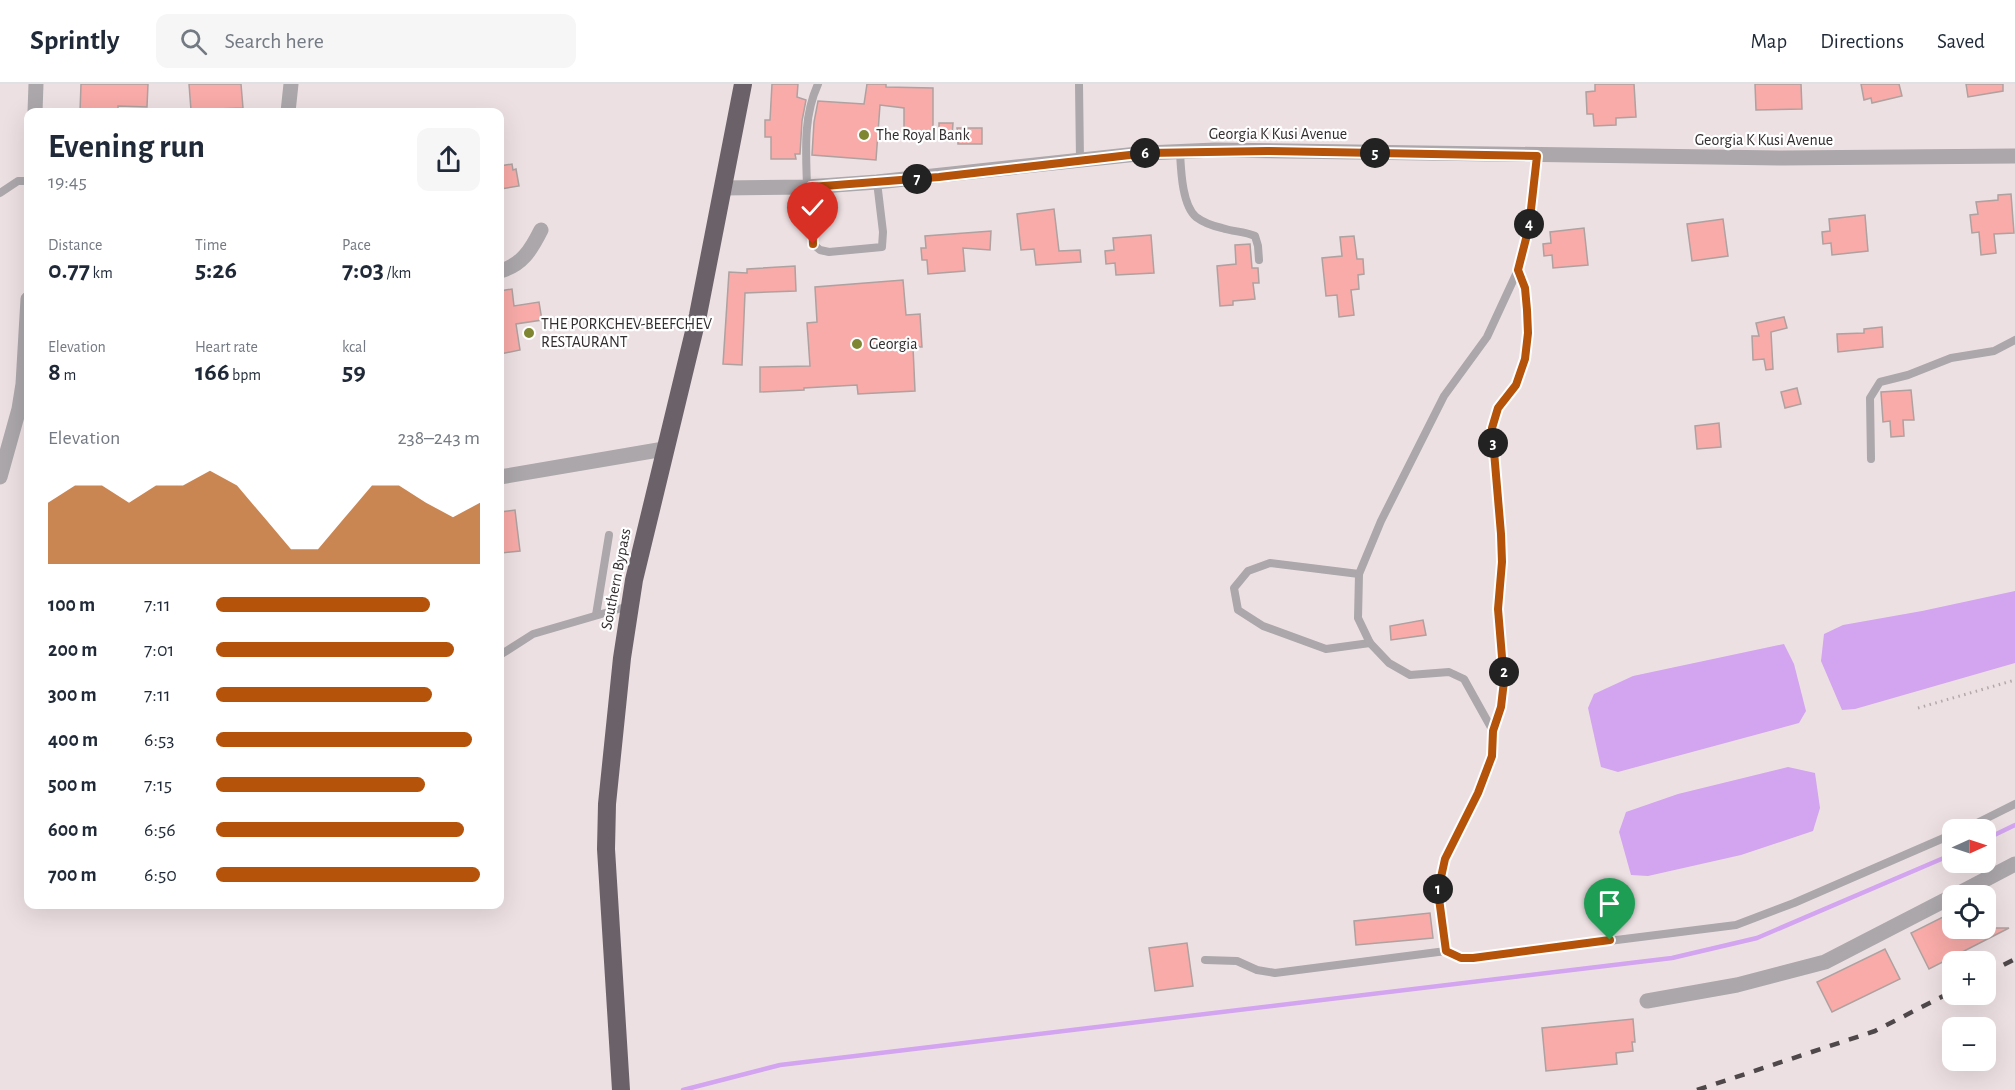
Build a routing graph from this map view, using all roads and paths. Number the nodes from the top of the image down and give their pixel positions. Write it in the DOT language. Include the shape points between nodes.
graph roads {
  1 [pos="36,84"];
  2 [pos="291,84"];
  3 [pos="743,84"];
  4 [pos="818,84"];
  5 [pos="1078,84"];
  6 [pos="35,108"];
  7 [pos="288,108"];
  8 [pos="1180,153"];
  9 [pos="1537,156"];
  10 [pos="2015,156"];
  11 [pos="1080,160"];
  12 [pos="24,182"];
  13 [pos="877,182"];
  14 [pos="809,187"];
  15 [pos="722,188"];
  16 [pos="0,193"];
  17 [pos="541,230"];
  18 [pos="1259,260"];
  19 [pos="504,269"];
  20 [pos="1518,270"];
  21 [pos="2015,340"];
  22 [pos="24,371"];
  23 [pos="664,449"];
  24 [pos="1870,459"];
  25 [pos="504,476"];
  26 [pos="0,477"];
  27 [pos="609,535"];
  28 [pos="1359,574"];
  29 [pos="630,605"];
  30 [pos="596,615"];
  31 [pos="1370,643"];
  32 [pos="504,652"];
  33 [pos="2015,680"];
  34 [pos="1918,708"];
  35 [pos="1493,731"];
  36 [pos="2015,804"];
  37 [pos="1985,819"];
  38 [pos="1942,839"];
  39 [pos="2015,864"];
  40 [pos="1974,885"];
  41 [pos="1942,902"];
  42 [pos="1446,951"];
  43 [pos="1205,960"];
  44 [pos="1647,1001"];
  45 [pos="621,1085"];
  1 -- 6 [label="street"];
  2 -- 7 [label="street"];
  3 -- 15 [label="highway, Southern Bypass"];
  4 -- 14 [label="lane" via="805,133"];
  5 -- 11 [label="lane"];
  8 -- 9 [label="street, Georgia K Kusi Avenue"];
  8 -- 11 [label="street, Georgia K Kusi Avenue"];
  8 -- 18 [label="lane" via="1182,184 1194,215 1206,224 1255,236"];
  9 -- 10 [label="street, Georgia K Kusi Avenue"];
  9 -- 20 [label="lane" via="1529,227"];
  11 -- 13 [label="street, Georgia K Kusi Avenue"];
  12 -- 16 [label="lane" via="18,181"];
  13 -- 14 [label="street, Georgia K Kusi Avenue"];
  13 -- 14 [label="lane" via="882,247 829,252 813,244"];
  14 -- 15 [label="street, Georgia K Kusi Avenue"];
  15 -- 23 [label="highway, Southern Bypass" via="698,315"];
  17 -- 19 [label="street" via="529,253"];
  20 -- 28 [label="lane" via="1487,337 1444,396"];
  20 -- 35 [label="lane" via="1527,310 1525,359 1516,385 1498,408 1492,428 1501,534 1498,609 1504,681"];
  21 -- 24 [label="lane" via="1994,351 1951,358 1880,382 1870,398"];
  22 -- 26 [label="street"];
  23 -- 25 [label="street"];
  23 -- 29 [label="highway, Southern Bypass"];
  27 -- 30 [label="lane"];
  28 -- 31 [label="lane" via="1358,618"];
  28 -- 31 [label="lane" via="1270,563 1248,571 1234,588 1238,610 1263,626 1326,649"];
  29 -- 30 [label="lane"];
  29 -- 45 [label="highway, Southern Bypass" via="606,825"];
  30 -- 32 [label="lane" via="533,634"];
  31 -- 35 [label="lane" via="1389,663 1410,675 1449,672 1464,679"];
  33 -- 34 [label="path"];
  35 -- 42 [label="lane" via="1492,756 1445,859 1438,891"];
  36 -- 37 [label="lane"];
  38 -- 42 [label="lane" via="1736,925 1473,958 1461,958"];
  39 -- 40 [label="street"];
  41 -- 44 [label="street" via="1825,962 1737,985"];
  42 -- 43 [label="lane" via="1275,973 1237,961"];
}
